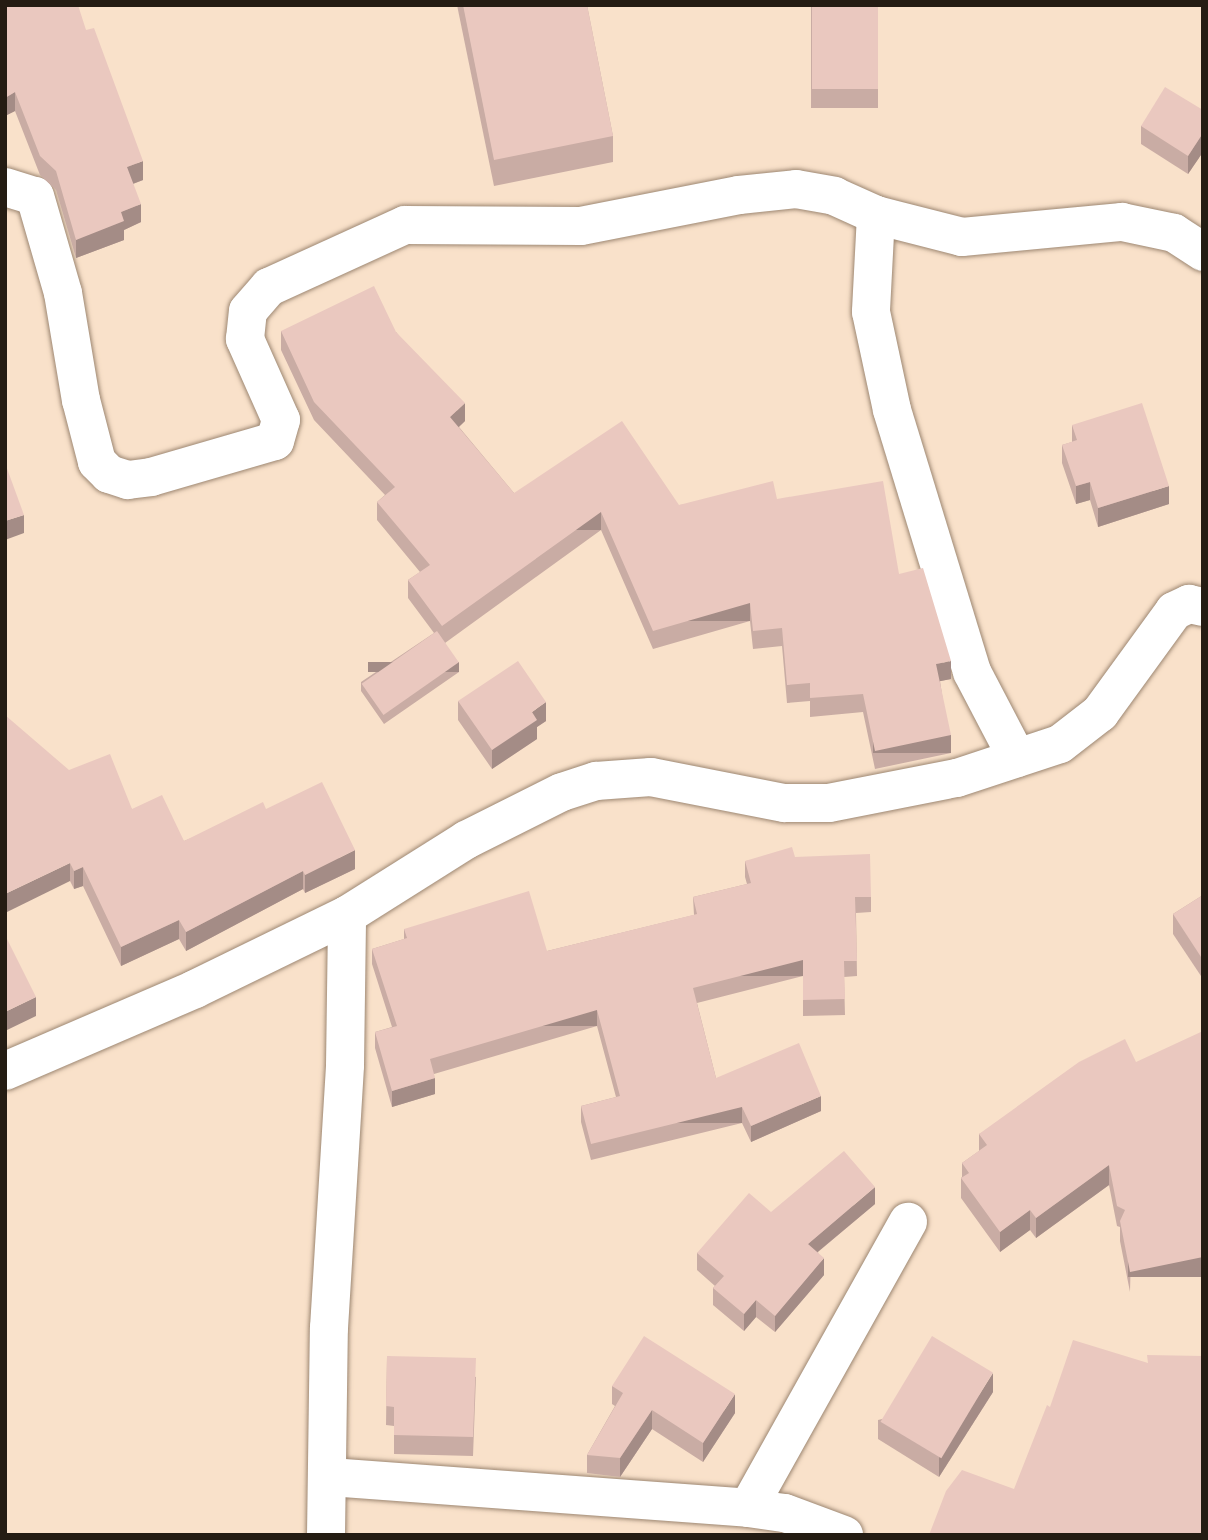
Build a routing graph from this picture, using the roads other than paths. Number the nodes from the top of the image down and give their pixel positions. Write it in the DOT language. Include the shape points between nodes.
graph roads {
  1 [pos="5,187"];
  2 [pos="876,215"];
  3 [pos="1203,253"];
  4 [pos="1203,607"];
  5 [pos="1017,758"];
  6 [pos="347,915"];
  7 [pos="5,1071"];
  8 [pos="908,1222"];
  9 [pos="330,1477"];
  10 [pos="748,1508"];
  11 [pos="326,1535"];
  12 [pos="844,1535"];
  1 -- 2 [label="street" via="34,196 63,293 97,462 109,474 128,480 275,441 281,420 245,339 248,311 269,287 405,225 581,226 739,195 796,189 834,196"];
  2 -- 3 [label="street" via="962,237 1122,222 1174,233"];
  2 -- 5 [label="street" via="871,312 892,410 971,672"];
  4 -- 5 [label="street" via="1189,604 1174,611 1100,713 1060,744"];
  5 -- 6 [label="street" via="957,778 829,803 784,803 651,777 596,781 562,792 478,833"];
  6 -- 7 [label="street" via="195,989"];
  6 -- 9 [label="street" via="345,1065 329,1328"];
  8 -- 10 [label="street"];
  9 -- 10 [label="street"];
  9 -- 11 [label="street"];
  10 -- 12 [label="street" via="785,1513"];
}
